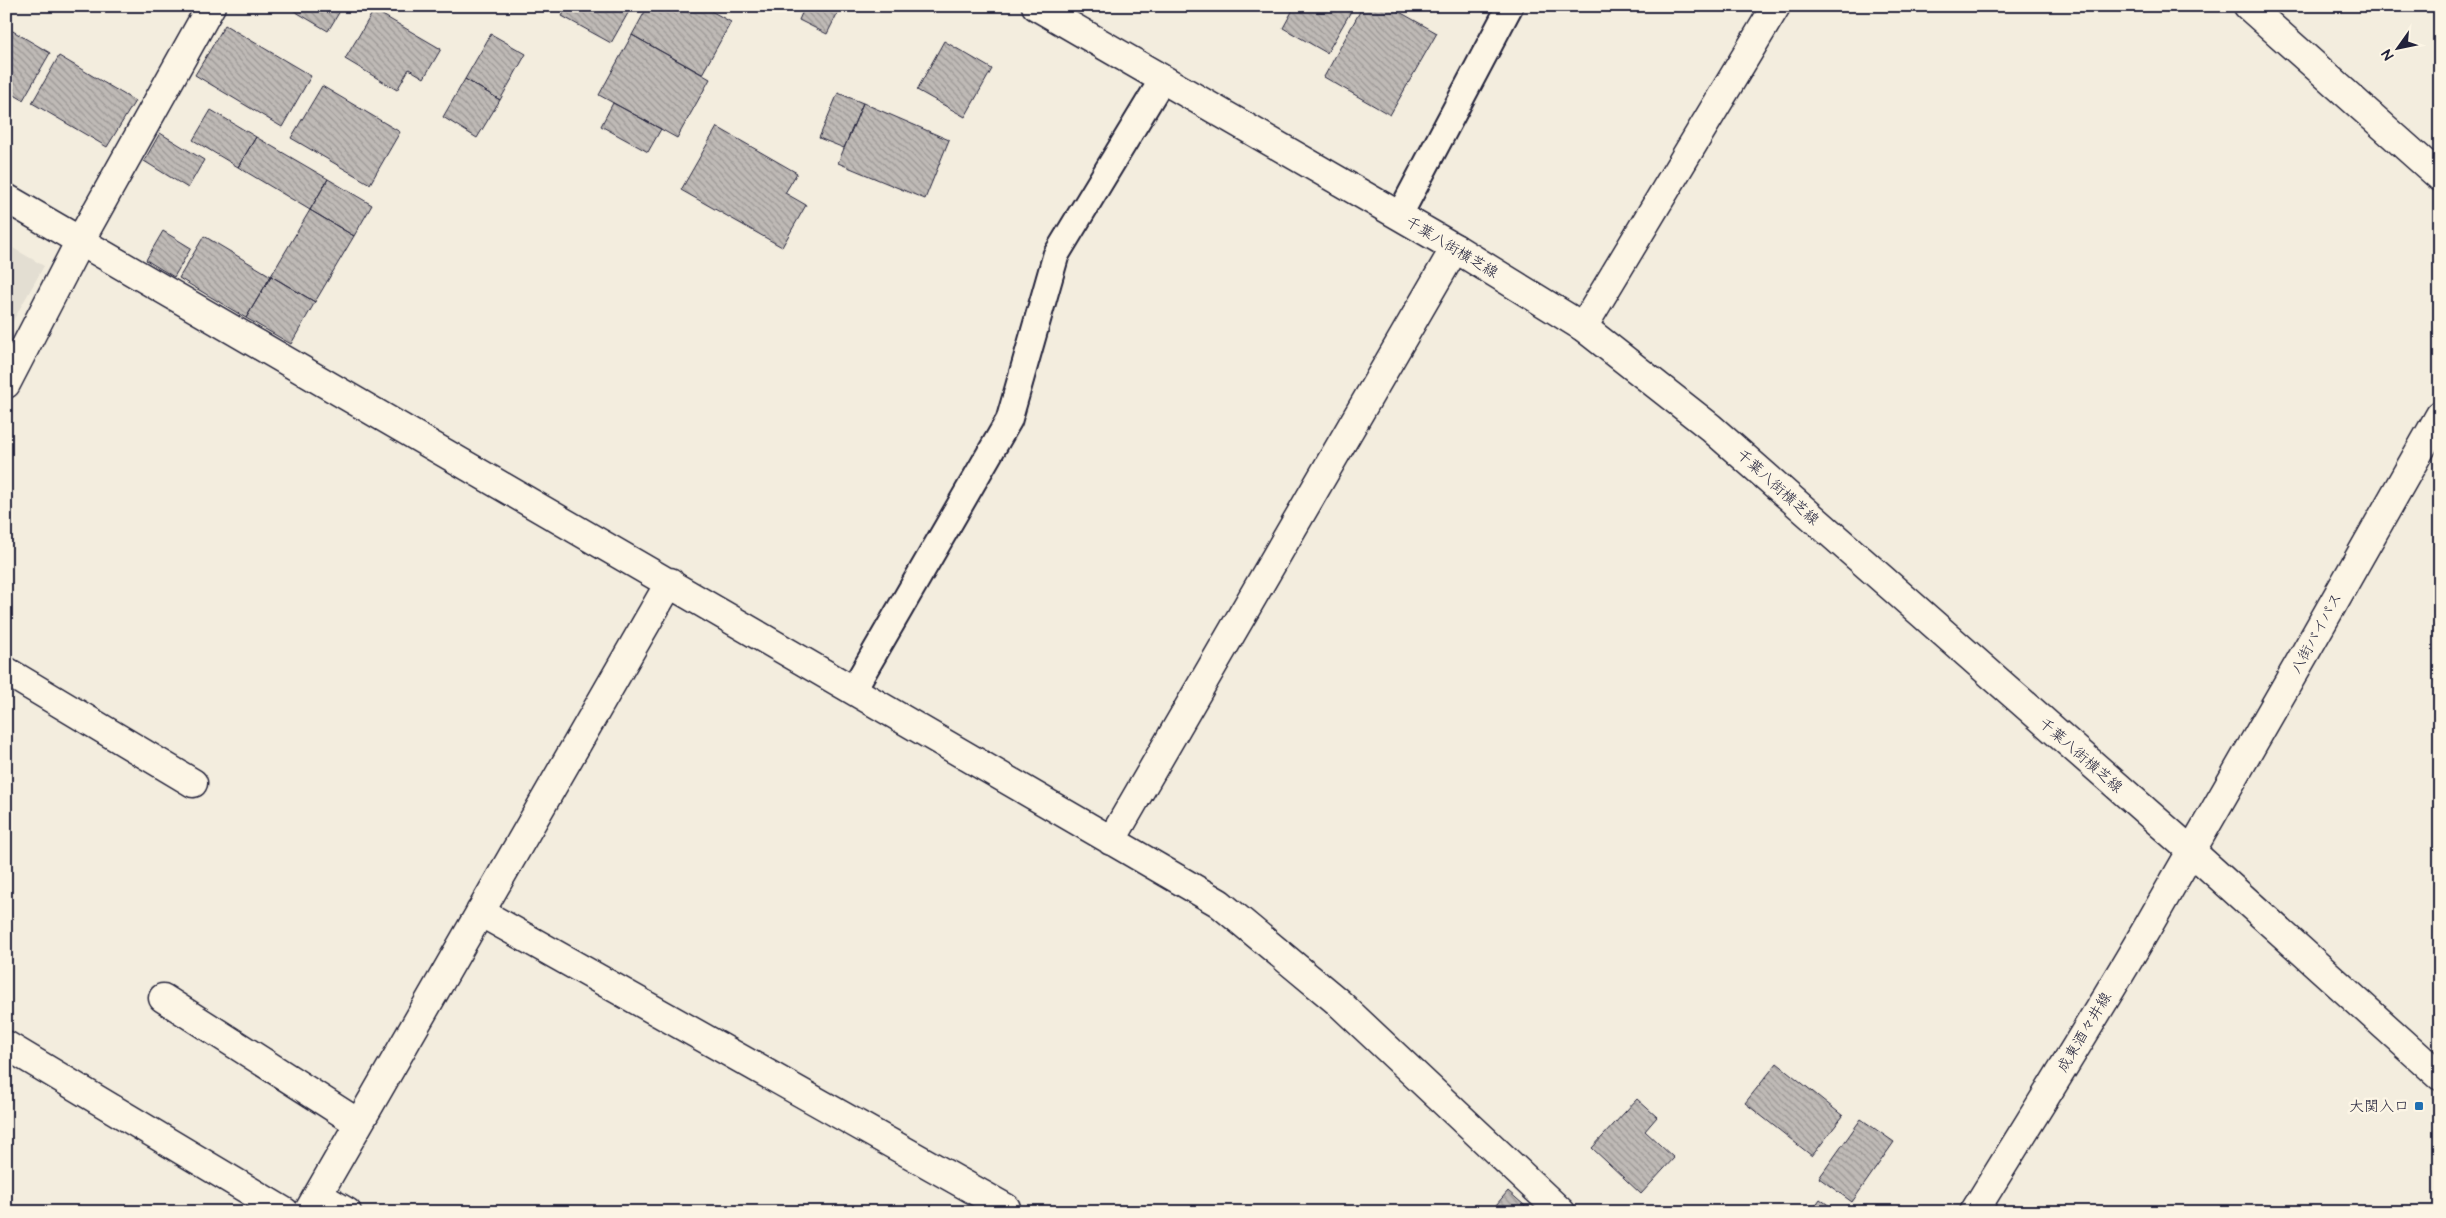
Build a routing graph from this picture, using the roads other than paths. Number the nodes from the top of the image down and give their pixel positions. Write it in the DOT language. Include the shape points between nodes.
graph roads {
  1 [pos="211,6"];
  2 [pos="1036,6"];
  3 [pos="1510,6"];
  4 [pos="1776,6"];
  5 [pos="2248,6"];
  6 [pos="2278,17"];
  7 [pos="1162,80"];
  8 [pos="2440,177"];
  9 [pos="6,198"];
  10 [pos="1399,216"];
  11 [pos="80,241"];
  12 [pos="1455,248"];
  13 [pos="1583,327"];
  14 [pos="6,384"];
  15 [pos="2440,415"];
  16 [pos="670,582"];
  17 [pos="6,671"];
  18 [pos="853,690"];
  19 [pos="193,783"];
  20 [pos="1110,841"];
  21 [pos="2190,850"];
  22 [pos="480,912"];
  23 [pos="164,998"];
  24 [pos="6,1045"];
  25 [pos="2440,1076"];
  26 [pos="358,1123"];
  27 [pos="313,1203"];
  28 [pos="285,1212"];
  29 [pos="347,1212"];
  30 [pos="1004,1212"];
  31 [pos="1561,1212"];
  32 [pos="1974,1212"];
  1 -- 11 [label="street"];
  2 -- 7 [label="street, 千葉八街横芝線"];
  3 -- 10 [label="lane"];
  4 -- 13 [label="street"];
  5 -- 6 [label="street"];
  6 -- 8 [label="street"];
  7 -- 10 [label="street, 千葉八街横芝線"];
  7 -- 18 [label="lane" via="1056,255 1009,420"];
  9 -- 11 [label="street"];
  10 -- 12 [label="street, 千葉八街横芝線"];
  11 -- 14 [label="street"];
  11 -- 16 [label="street"];
  12 -- 13 [label="street, 千葉八街横芝線"];
  12 -- 20 [label="street"];
  13 -- 21 [label="street, 千葉八街横芝線" via="1710,427"];
  15 -- 21 [label="street, 八街バイパス" via="2229,788"];
  16 -- 18 [label="street"];
  16 -- 22 [label="street"];
  17 -- 19 [label="street"];
  18 -- 20 [label="street"];
  20 -- 31 [label="street" via="1220,903 1338,1002"];
  21 -- 25 [label="street, 千葉八街横芝線"];
  21 -- 32 [label="street, 成東酒々井線" via="2150,923"];
  22 -- 26 [label="street"];
  22 -- 30 [label="street" via="1006,1208"];
  23 -- 26 [label="street"];
  24 -- 28 [label="street"];
  26 -- 27 [label="street"];
  27 -- 29 [label="street"];
}
